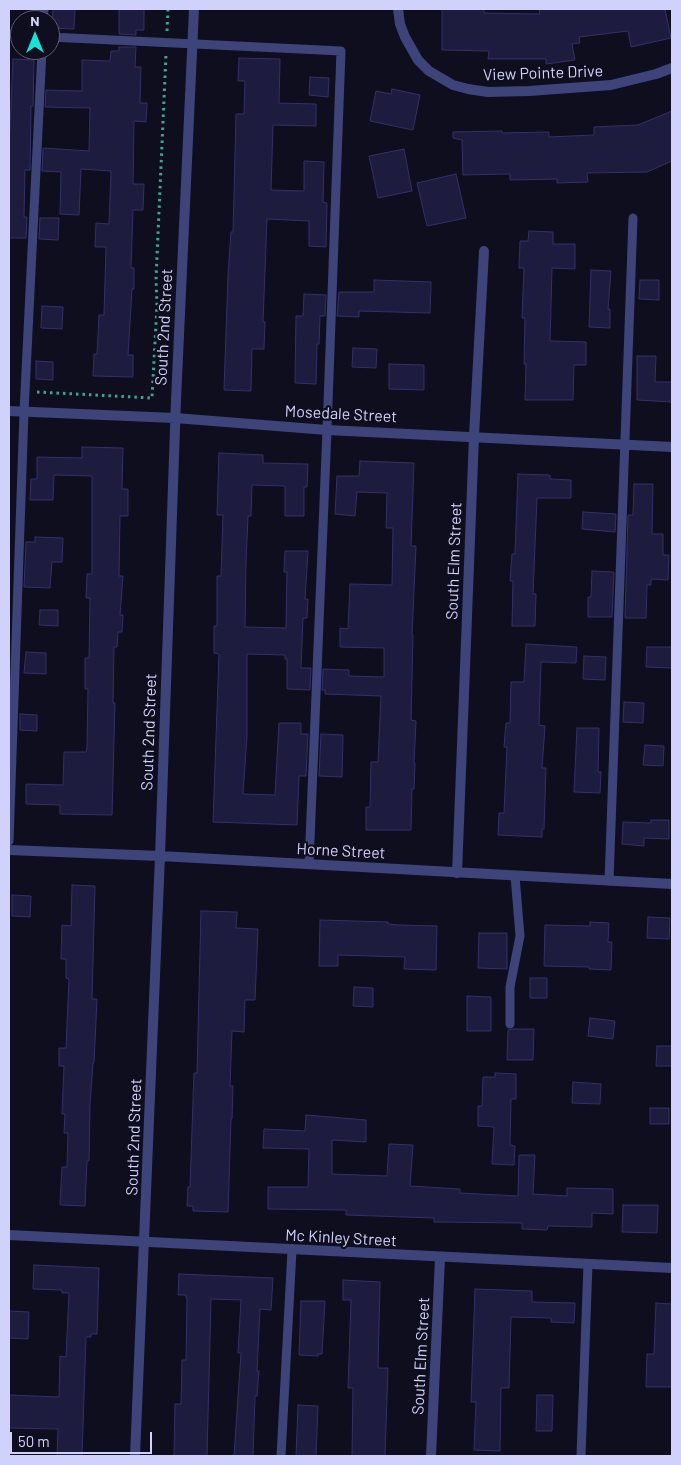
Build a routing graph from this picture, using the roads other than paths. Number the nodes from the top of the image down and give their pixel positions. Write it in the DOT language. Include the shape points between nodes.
graph roads {
  1 [pos="194,9"];
  2 [pos="398,9"];
  3 [pos="60,37"];
  4 [pos="192,43"];
  5 [pos="42,60"];
  6 [pos="672,68"];
  7 [pos="633,218"];
  8 [pos="484,251"];
  9 [pos="9,411"];
  10 [pos="24,412"];
  11 [pos="175,418"];
  12 [pos="328,430"];
  13 [pos="474,436"];
  14 [pos="626,444"];
  15 [pos="672,447"];
  16 [pos="9,840"];
  17 [pos="9,850"];
  18 [pos="160,856"];
  19 [pos="309,864"];
  20 [pos="457,873"];
  21 [pos="516,876"];
  22 [pos="609,881"];
  23 [pos="672,884"];
  24 [pos="510,1024"];
  25 [pos="9,1235"];
  26 [pos="144,1242"];
  27 [pos="292,1250"];
  28 [pos="440,1258"];
  29 [pos="588,1264"];
  30 [pos="672,1268"];
  31 [pos="135,1456"];
  32 [pos="281,1456"];
  33 [pos="431,1456"];
  34 [pos="581,1456"];
  1 -- 4 [label="street, South 2nd Street"];
  2 -- 6 [label="street, View Pointe Drive" via="405,37 418,60 429,71 468,89 488,92 610,86"];
  3 -- 4 [label="lane"];
  4 -- 11 [label="street, South 2nd Street"];
  4 -- 12 [label="lane" via="341,51"];
  5 -- 10 [label="lane"];
  7 -- 14 [label="lane"];
  8 -- 13 [label="street, South Elm Street"];
  9 -- 10 [label="street, Mosedale Street"];
  10 -- 11 [label="street, Mosedale Street"];
  10 -- 16 [label="lane"];
  11 -- 12 [label="street, Mosedale Street"];
  11 -- 18 [label="street, South 2nd Street"];
  12 -- 13 [label="street, Mosedale Street"];
  12 -- 19 [label="lane"];
  13 -- 14 [label="street, Mosedale Street"];
  13 -- 20 [label="street, South Elm Street"];
  14 -- 15 [label="street, Mosedale Street"];
  14 -- 22 [label="lane"];
  17 -- 18 [label="street, Horne Street"];
  18 -- 19 [label="street, Horne Street"];
  18 -- 26 [label="street, South 2nd Street"];
  19 -- 20 [label="street, Horne Street"];
  20 -- 21 [label="street, Horne Street"];
  21 -- 22 [label="street, Horne Street"];
  21 -- 24 [label="lane" via="520,936 510,987"];
  22 -- 23 [label="street, Horne Street"];
  25 -- 26 [label="street, Mc Kinley Street"];
  26 -- 27 [label="street, Mc Kinley Street"];
  26 -- 31 [label="street, South 2nd Street"];
  27 -- 28 [label="street, Mc Kinley Street"];
  27 -- 32 [label="lane"];
  28 -- 29 [label="street, Mc Kinley Street"];
  28 -- 33 [label="street, South Elm Street"];
  29 -- 30 [label="street, Mc Kinley Street"];
  29 -- 34 [label="lane"];
}
